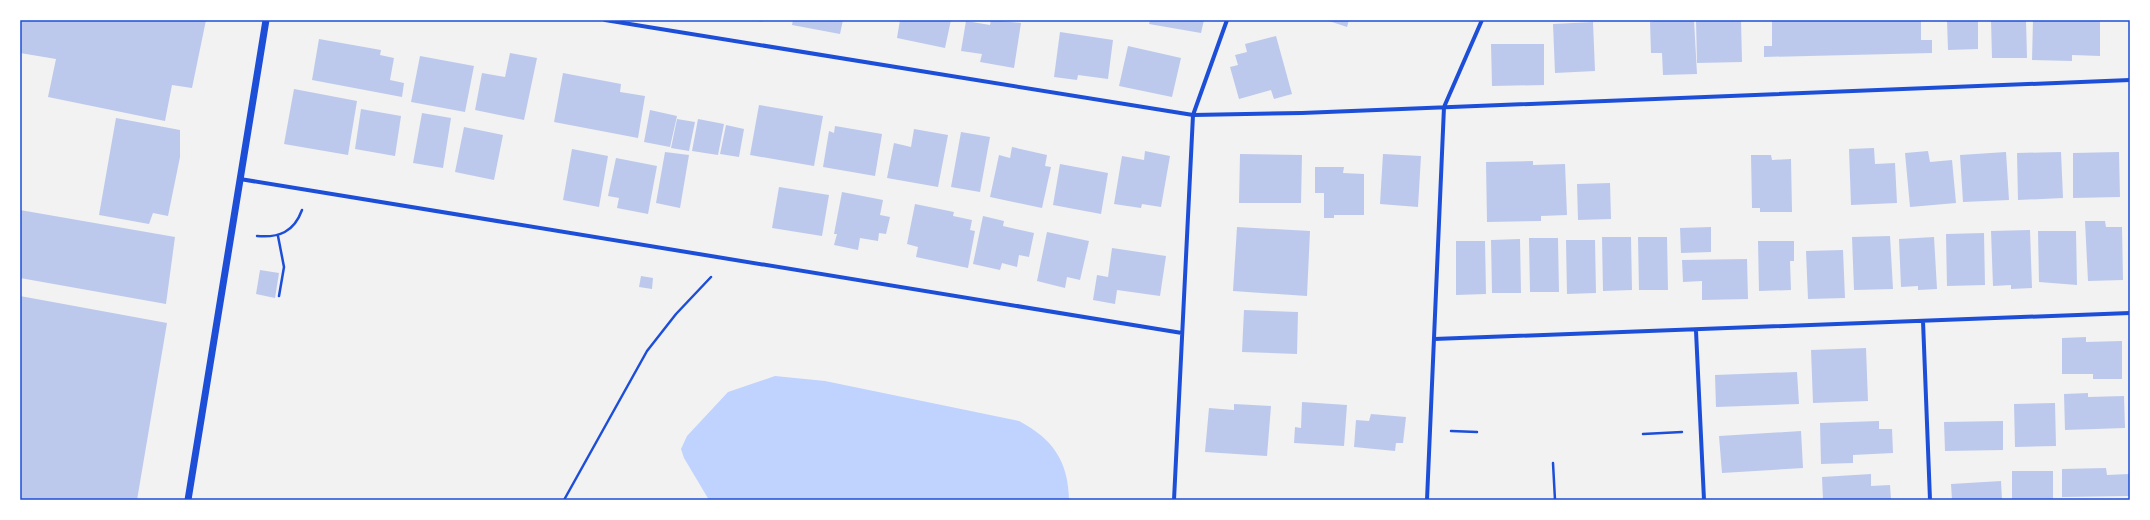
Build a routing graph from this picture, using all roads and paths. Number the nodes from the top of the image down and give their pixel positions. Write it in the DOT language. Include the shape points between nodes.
graph roads {
  1 [pos="266,20"];
  2 [pos="605,20"];
  3 [pos="1227,20"];
  4 [pos="1482,20"];
  5 [pos="2130,80"];
  6 [pos="1444,107"];
  7 [pos="1193,115"];
  8 [pos="240,179"];
  9 [pos="303,210"];
  10 [pos="257,236"];
  11 [pos="278,236"];
  12 [pos="711,277"];
  13 [pos="279,296"];
  14 [pos="2130,313"];
  15 [pos="1923,322"];
  16 [pos="1696,331"];
  17 [pos="1182,333"];
  18 [pos="1434,339"];
  19 [pos="1430,430"];
  20 [pos="1477,432"];
  21 [pos="1700,432"];
  22 [pos="1643,434"];
  23 [pos="1553,463"];
  24 [pos="188,500"];
  25 [pos="564,500"];
  26 [pos="1174,500"];
  27 [pos="1427,500"];
  28 [pos="1555,500"];
  29 [pos="1704,500"];
  30 [pos="1930,500"];
  1 -- 8 [label="street"];
  2 -- 7 [label="street"];
  3 -- 7 [label="street"];
  4 -- 6 [label="street"];
  5 -- 6 [label="street"];
  6 -- 7 [label="street"];
  6 -- 18 [label="street"];
  7 -- 17 [label="street"];
  8 -- 17 [label="street"];
  8 -- 24 [label="street"];
  9 -- 11 [label="path" via="290,230"];
  10 -- 11 [label="path"];
  11 -- 13 [label="path" via="284,267"];
  12 -- 25 [label="path" via="676,314 647,351"];
  14 -- 15 [label="street"];
  15 -- 16 [label="street"];
  15 -- 30 [label="street"];
  16 -- 18 [label="street"];
  16 -- 21 [label="street"];
  17 -- 26 [label="street"];
  18 -- 19 [label="street"];
  19 -- 20 [label="path"];
  19 -- 27 [label="street"];
  21 -- 22 [label="path"];
  21 -- 29 [label="street"];
  23 -- 28 [label="path"];
}
